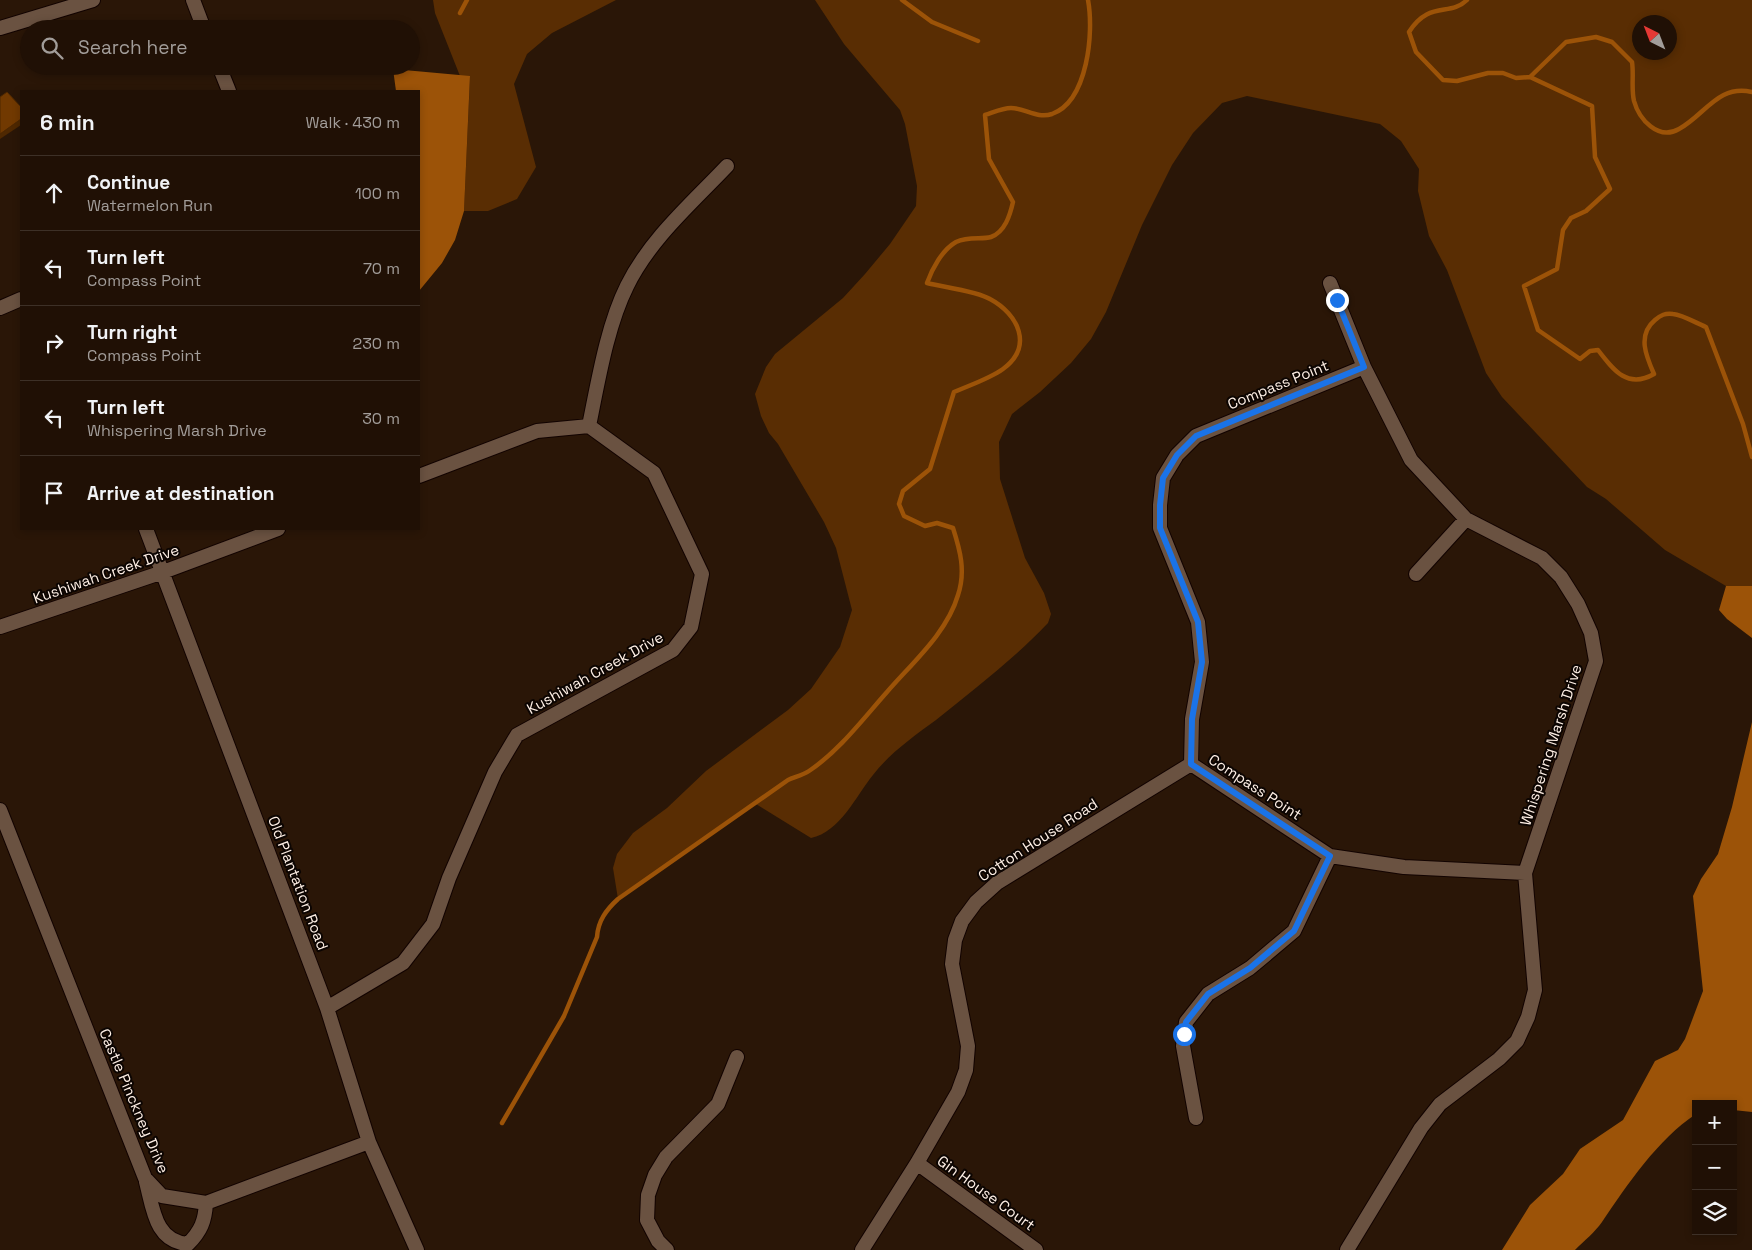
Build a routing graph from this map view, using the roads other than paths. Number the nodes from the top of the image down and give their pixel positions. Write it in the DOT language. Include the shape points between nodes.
graph roads {
  1 [pos="93,0"];
  2 [pos="193,0"];
  3 [pos="27,20"];
  4 [pos="201,20"];
  5 [pos="20,22"];
  6 [pos="0,28"];
  7 [pos="223,75"];
  8 [pos="230,90"];
  9 [pos="727,166"];
  10 [pos="1330,283"];
  11 [pos="20,299"];
  12 [pos="0,308"];
  13 [pos="1364,367"];
  14 [pos="589,426"];
  15 [pos="420,476"];
  16 [pos="1466,519"];
  17 [pos="146,530"];
  18 [pos="275,530"];
  19 [pos="163,572"];
  20 [pos="1416,574"];
  21 [pos="0,627"];
  22 [pos="1191,764"];
  23 [pos="0,810"];
  24 [pos="1330,856"];
  25 [pos="1525,873"];
  26 [pos="327,1008"];
  27 [pos="737,1057"];
  28 [pos="1196,1118"];
  29 [pos="369,1142"];
  30 [pos="917,1163"];
  31 [pos="145,1178"];
  32 [pos="206,1203"];
  33 [pos="417,1250"];
  34 [pos="667,1250"];
  35 [pos="862,1250"];
  36 [pos="1036,1250"];
  37 [pos="1347,1250"];
  1 -- 3 [label="street"];
  2 -- 4 [label="street"];
  5 -- 6 [label="street"];
  7 -- 8 [label="street"];
  9 -- 14 [label="street" via="661,235 627,286 605,349"];
  10 -- 13 [label="street, Whispering Marsh Drive"];
  11 -- 12 [label="street"];
  13 -- 16 [label="street, Whispering Marsh Drive" via="1410,460"];
  13 -- 22 [label="street, Compass Point" via="1196,436 1177,455 1163,478 1160,528 1198,622 1202,662 1192,719"];
  14 -- 15 [label="street" via="537,431"];
  14 -- 26 [label="street, Kushiwah Creek Drive" via="654,473 702,574 691,627 673,650 518,736 495,772 449,878 433,924 403,963"];
  16 -- 20 [label="street"];
  16 -- 25 [label="street, Whispering Marsh Drive" via="1542,558 1561,577 1591,633 1596,661"];
  17 -- 19 [label="street, Old Plantation Road"];
  18 -- 19 [label="street, Kushiwah Creek Drive"];
  19 -- 21 [label="street, Kushiwah Creek Drive"];
  19 -- 26 [label="street, Old Plantation Road"];
  22 -- 24 [label="street, Compass Point"];
  22 -- 30 [label="street, Cotton House Road" via="997,883 967,915 955,940 952,964 968,1046 966,1070 958,1092"];
  23 -- 31 [label="street, Castle Pinckney Drive"];
  24 -- 25 [label="street, Compass Point" via="1404,867"];
  24 -- 28 [label="street" via="1294,931 1250,968 1208,994 1186,1022 1182,1046"];
  25 -- 37 [label="street, Whispering Marsh Drive" via="1535,990 1517,1041 1499,1059 1440,1104 1421,1128"];
  26 -- 29 [label="street, Old Plantation Road"];
  27 -- 34 [label="street" via="718,1104 666,1156 655,1175 648,1195 646,1220"];
  29 -- 32 [label="street, Castle Pinckney Drive"];
  29 -- 33 [label="street, Old Plantation Road"];
  30 -- 35 [label="street, Cotton House Road"];
  30 -- 36 [label="street, Gin House Court"];
  31 -- 32 [label="street, Castle Pinckney Drive" via="162,1196"];
  31 -- 32 [label="street" via="158,1227 178,1244 188,1244 196,1236 205,1221"];
}
